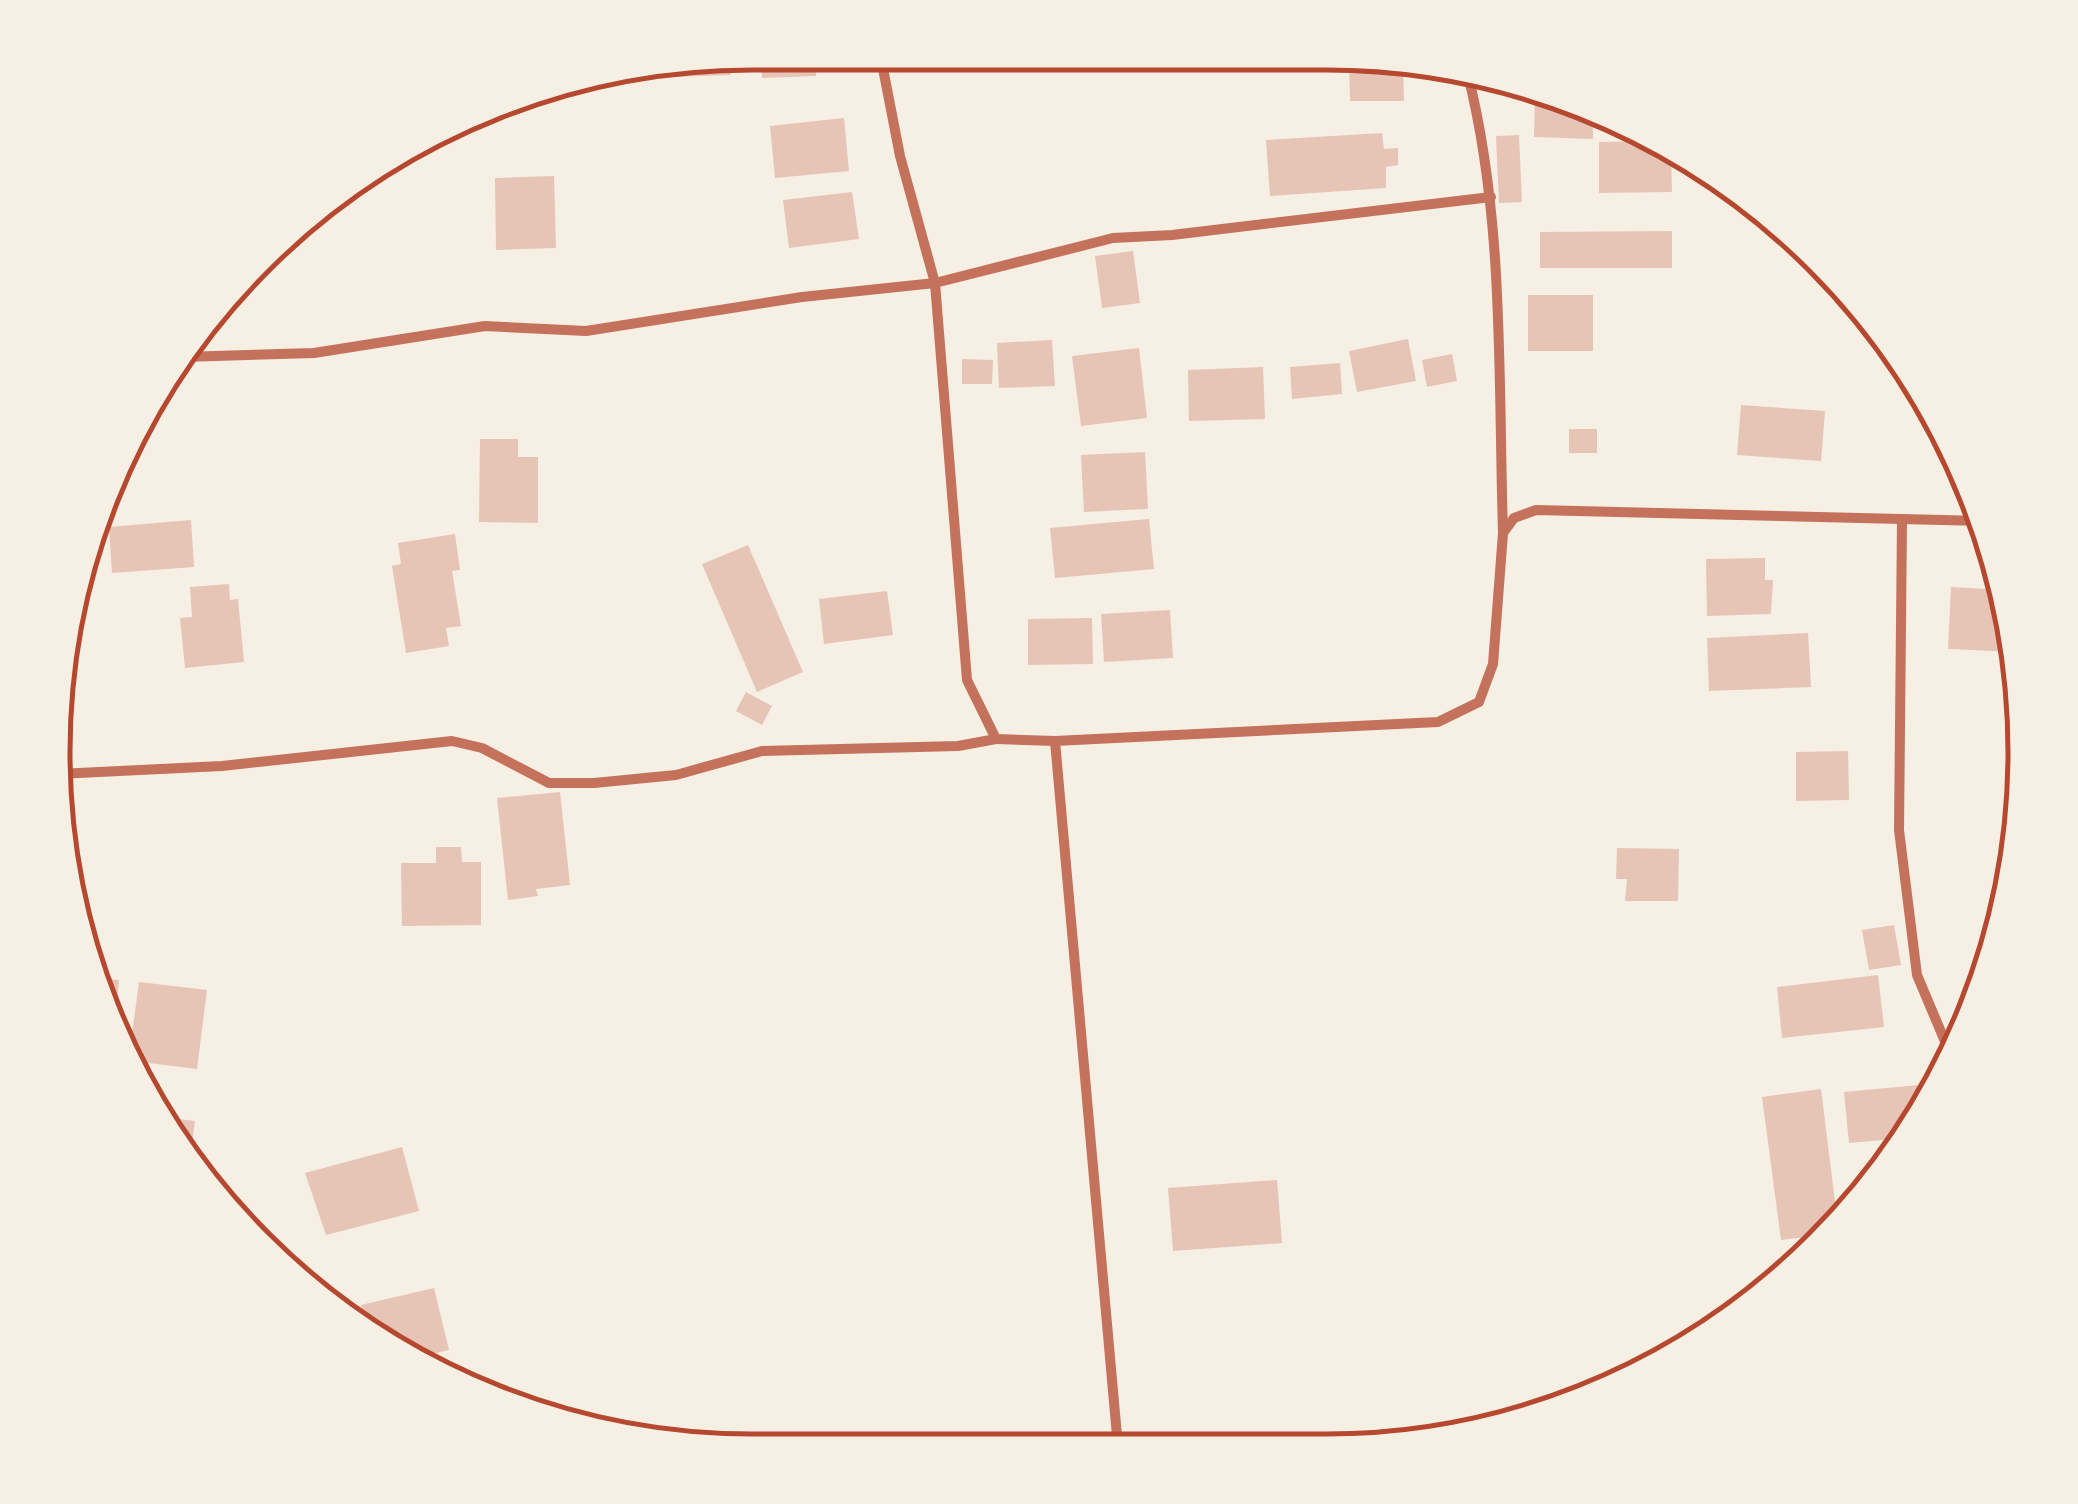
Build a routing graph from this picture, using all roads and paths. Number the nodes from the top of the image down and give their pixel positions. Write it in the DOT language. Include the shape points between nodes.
graph roads {
  1 [pos="883,70"];
  2 [pos="1471,86"];
  3 [pos="1491,197"];
  4 [pos="935,284"];
  5 [pos="197,357"];
  6 [pos="1902,521"];
  7 [pos="1967,521"];
  8 [pos="1503,533"];
  9 [pos="996,738"];
  10 [pos="1055,742"];
  11 [pos="70,773"];
  12 [pos="1944,1040"];
  13 [pos="1117,1434"];
  1 -- 4 [label="street"];
  2 -- 3 [label="street"];
  3 -- 4 [label="street" via="1113,238"];
  3 -- 8 [label="street"];
  4 -- 5 [label="street" via="802,297 586,332 484,326 314,353"];
  4 -- 9 [label="street" via="967,680"];
  6 -- 7 [label="street"];
  6 -- 8 [label="street" via="1536,510 1514,518"];
  6 -- 12 [label="street" via="1899,830 1917,976"];
  8 -- 10 [label="street" via="1493,664 1479,702 1438,722"];
  9 -- 10 [label="street"];
  9 -- 11 [label="street" via="958,746 762,751 676,775 594,782 549,782 482,748 452,742 222,766"];
  10 -- 13 [label="street"];
}
